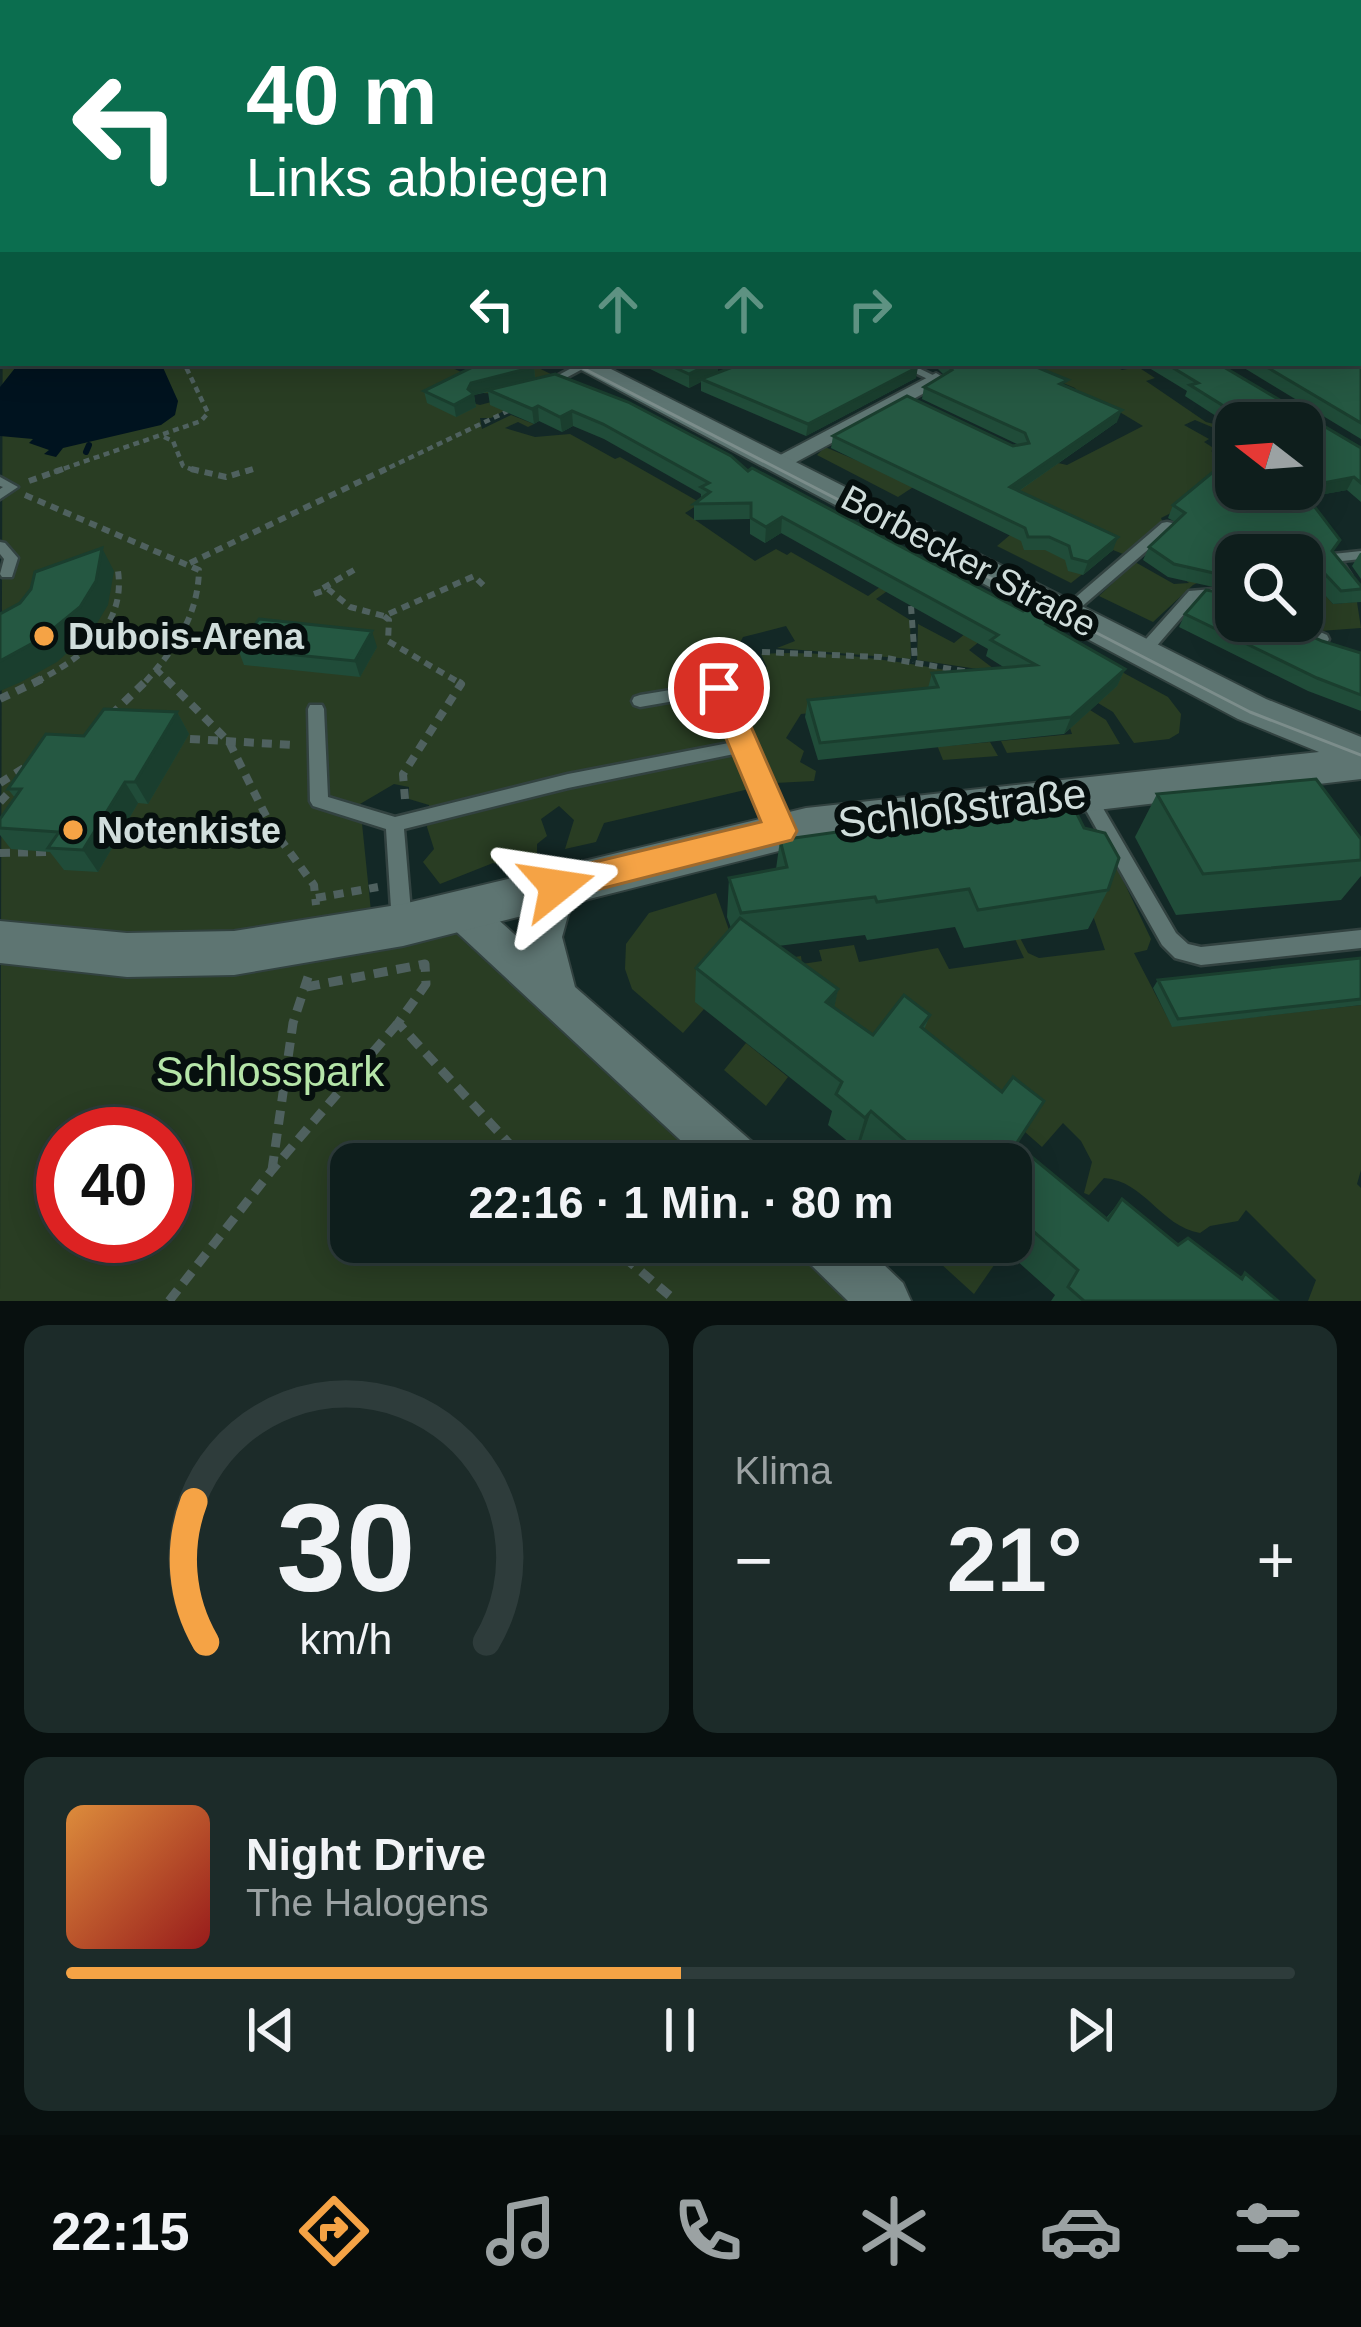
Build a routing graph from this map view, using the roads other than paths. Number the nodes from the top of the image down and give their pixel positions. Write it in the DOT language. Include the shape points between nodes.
graph roads {
  1 [pos="590,366"];
  2 [pos="595,366"];
  3 [pos="905,366"];
  4 [pos="936,379"];
  5 [pos="536,387"];
  6 [pos="779,462"];
  7 [pos="1167,526"];
  8 [pos="0,546"];
  9 [pos="1361,555"];
  10 [pos="7,574"];
  11 [pos="1359,592"];
  12 [pos="1215,594"];
  13 [pos="1067,612"];
  14 [pos="1143,652"];
  15 [pos="640,701"];
  16 [pos="316,709"];
  17 [pos="744,746"];
  18 [pos="1361,753"];
  19 [pos="1361,763"];
  20 [pos="1085,793"];
  21 [pos="395,824"];
  22 [pos="781,831"];
  23 [pos="557,886"];
  24 [pos="401,904"];
  25 [pos="461,911"];
  26 [pos="1361,939"];
  27 [pos="0,942"];
  28 [pos="557,996"];
  29 [pos="718,1143"];
  30 [pos="845,1263"];
  31 [pos="884,1301"];
  1 -- 5 [label="lane"];
  2 -- 6 [label="street, Borbecker Straße"];
  3 -- 4 [label="lane"];
  4 -- 6 [label="street" via="913,403"];
  6 -- 13 [label="street, Borbecker Straße"];
  7 -- 13 [label="lane"];
  8 -- 10 [label="lane" via="11,558"];
  9 -- 11 [label="lane" via="1335,561"];
  12 -- 14 [label="lane" via="1194,594"];
  13 -- 14 [label="street, Borbecker Straße"];
  14 -- 18 [label="street, Borbecker Straße"];
  15 -- 17 [label="lane" via="719,688"];
  16 -- 21 [label="lane" via="319,800"];
  17 -- 21 [label="lane"];
  17 -- 22 [label="lane"];
  19 -- 20 [label="street, Schloßstraße"];
  20 -- 22 [label="street, Schloßstraße"];
  20 -- 26 [label="lane" via="1181,952"];
  21 -- 24 [label="lane"];
  22 -- 23 [label="street, Schloßstraße"];
  23 -- 25 [label="street, Schloßstraße"];
  23 -- 28 [label="street" via="542,938"];
  24 -- 25 [label="street, Schloßstraße"];
  24 -- 27 [label="street, Schloßstraße" via="214,956"];
  25 -- 28 [label="street"];
  28 -- 29 [label="street"];
  30 -- 31 [label="street"];
}
